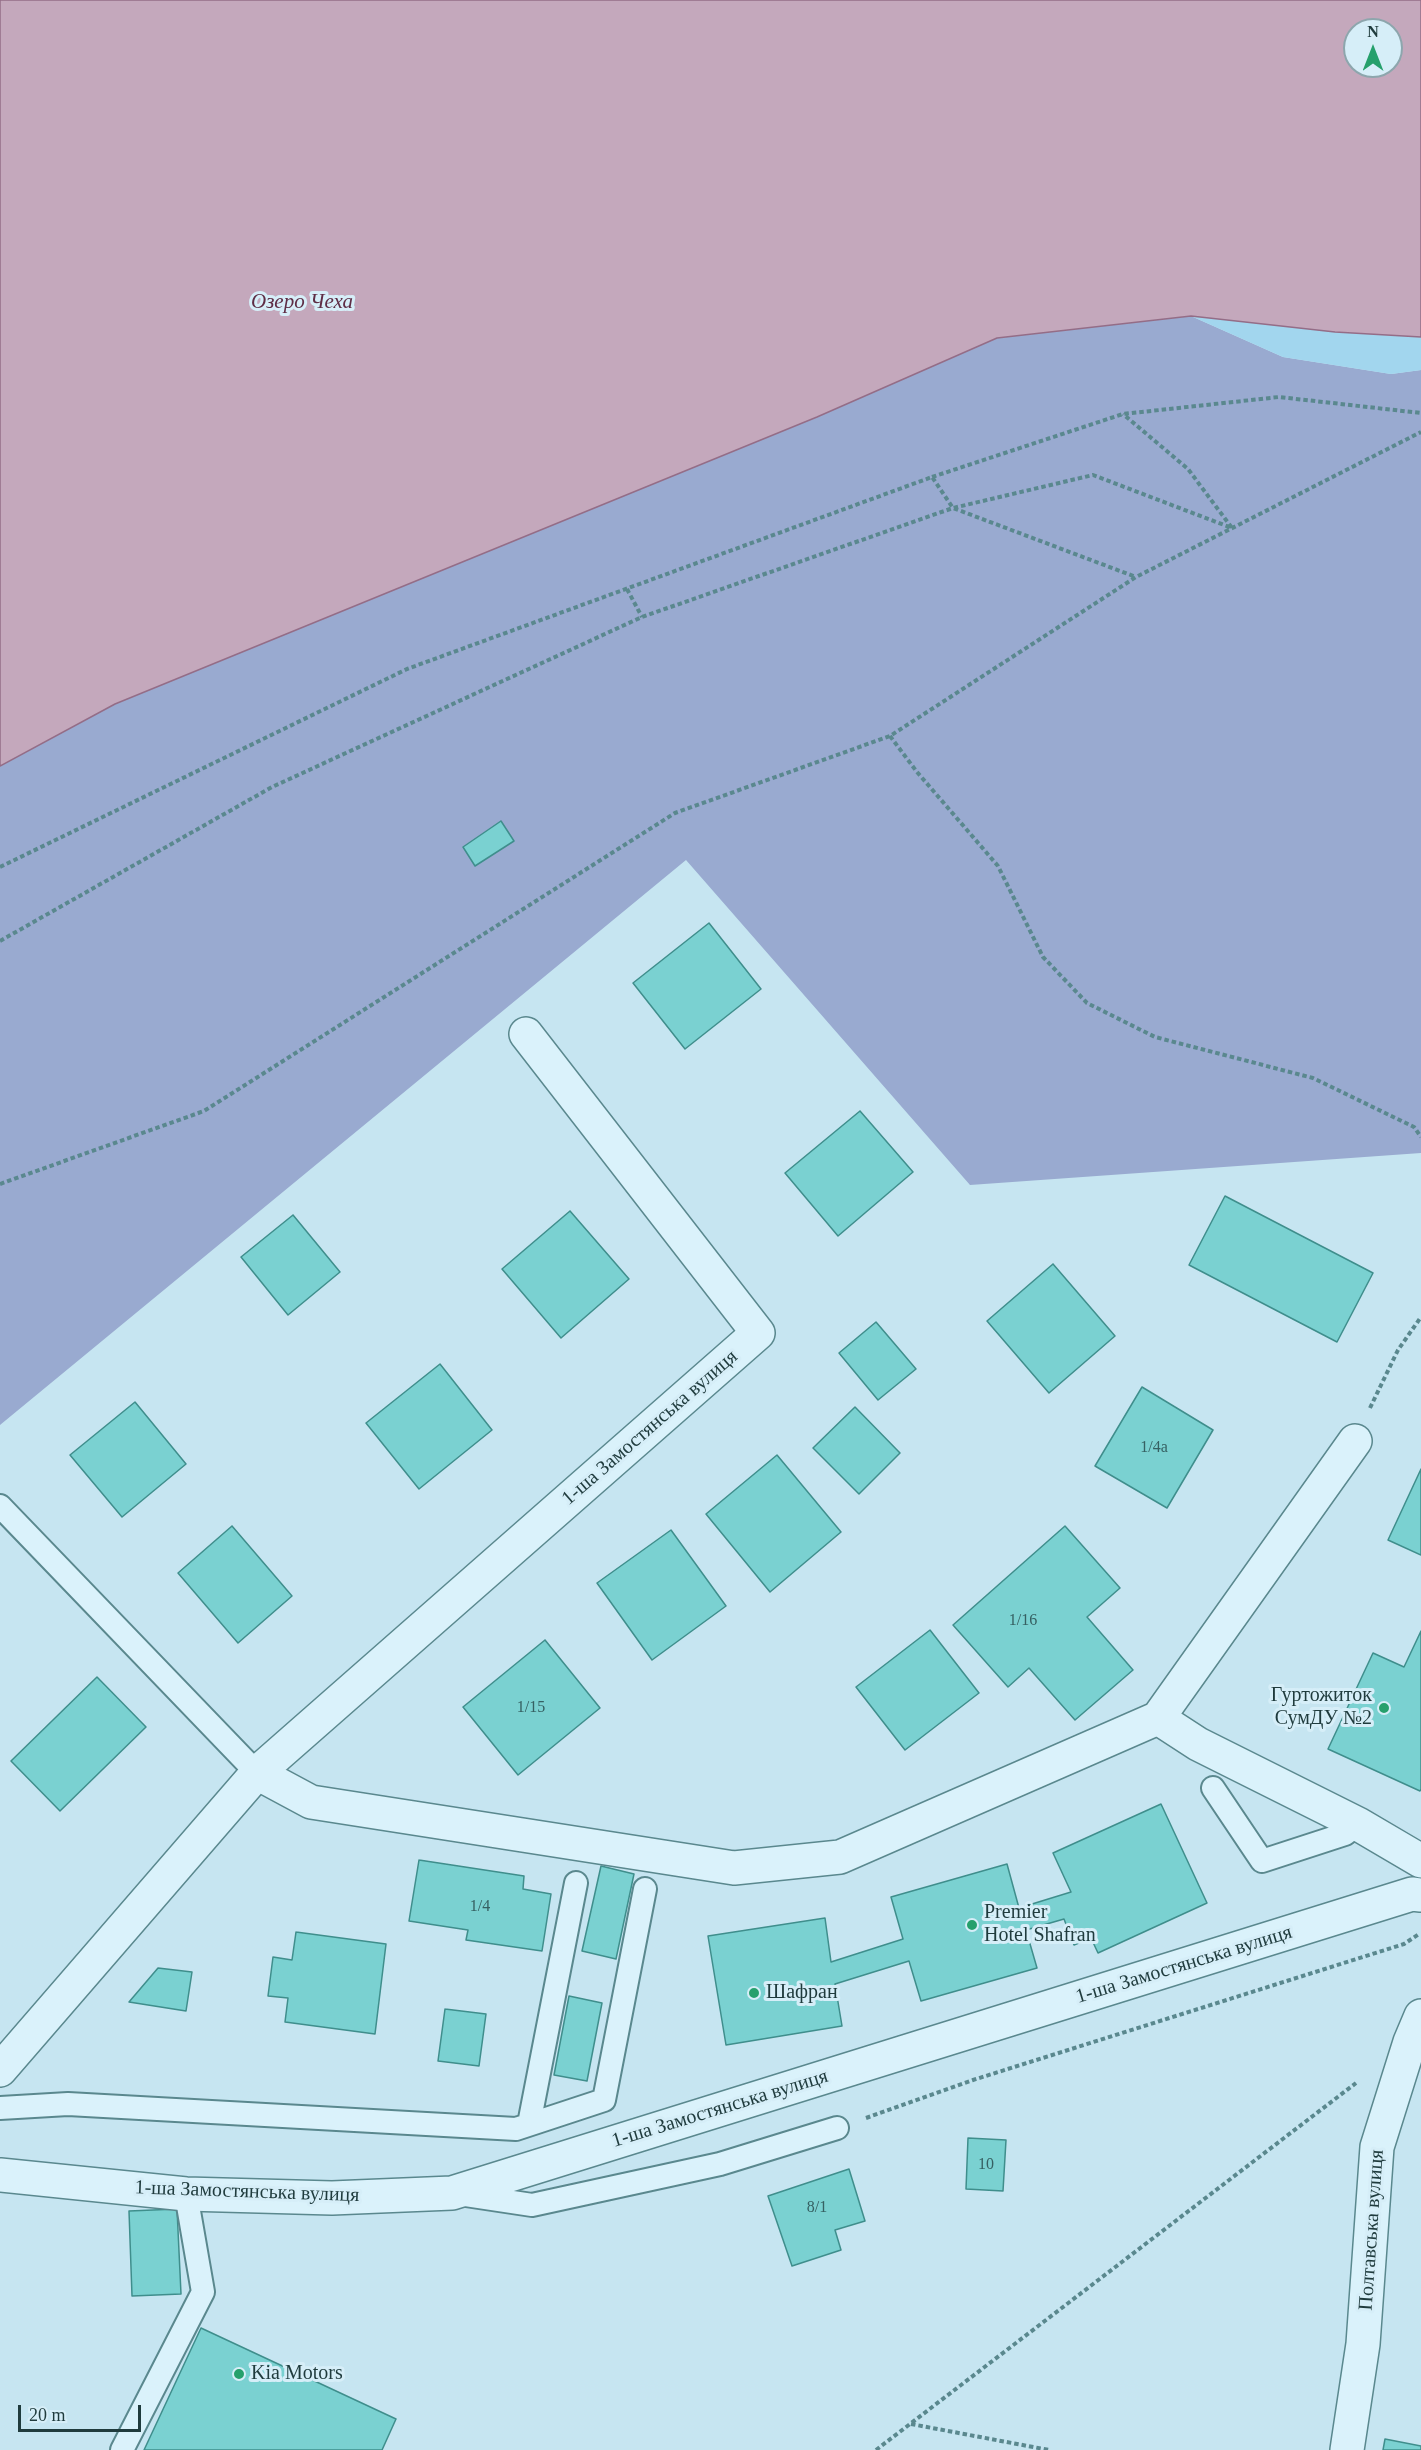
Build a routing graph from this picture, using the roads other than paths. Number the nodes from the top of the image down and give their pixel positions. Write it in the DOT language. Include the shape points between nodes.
graph roads {
  1 [pos="526,1034"];
  2 [pos="1354,1441"];
  3 [pos="0,1506"];
  4 [pos="1158,1718"];
  5 [pos="257,1773"];
  6 [pos="1214,1788"];
  7 [pos="1358,1824"];
  8 [pos="1421,1861"];
  9 [pos="576,1883"];
  10 [pos="645,1889"];
  11 [pos="1421,1894"];
  12 [pos="1421,2016"];
  13 [pos="0,2070"];
  14 [pos="0,2108"];
  15 [pos="530,2124"];
  16 [pos="837,2128"];
  17 [pos="0,2175"];
  18 [pos="452,2193"];
  19 [pos="186,2194"];
  20 [pos="122,2450"];
  21 [pos="1347,2450"];
  1 -- 5 [label="street, 1-ша Замостянська вулиця" via="758,1333"];
  2 -- 4 [label="street"];
  3 -- 5 [label="lane"];
  4 -- 5 [label="street" via="840,1857 734,1868 311,1802"];
  4 -- 7 [label="street" via="1198,1744"];
  5 -- 13 [label="street, 1-ша Замостянська вулиця"];
  6 -- 7 [label="lane" via="1263,1861 1345,1834"];
  7 -- 8 [label="street"];
  9 -- 15 [label="lane"];
  10 -- 15 [label="lane" via="604,2100"];
  11 -- 18 [label="street, 1-ша Замостянська вулиця"];
  12 -- 21 [label="street, Полтавська вулиця" via="1377,2147 1363,2344"];
  14 -- 15 [label="lane" via="68,2104 516,2129"];
  16 -- 18 [label="lane" via="720,2164 532,2205"];
  17 -- 19 [label="street, 1-ша Замостянська вулиця"];
  18 -- 19 [label="street, 1-ша Замостянська вулиця" via="332,2198"];
  19 -- 20 [label="lane" via="202,2292"];
}
